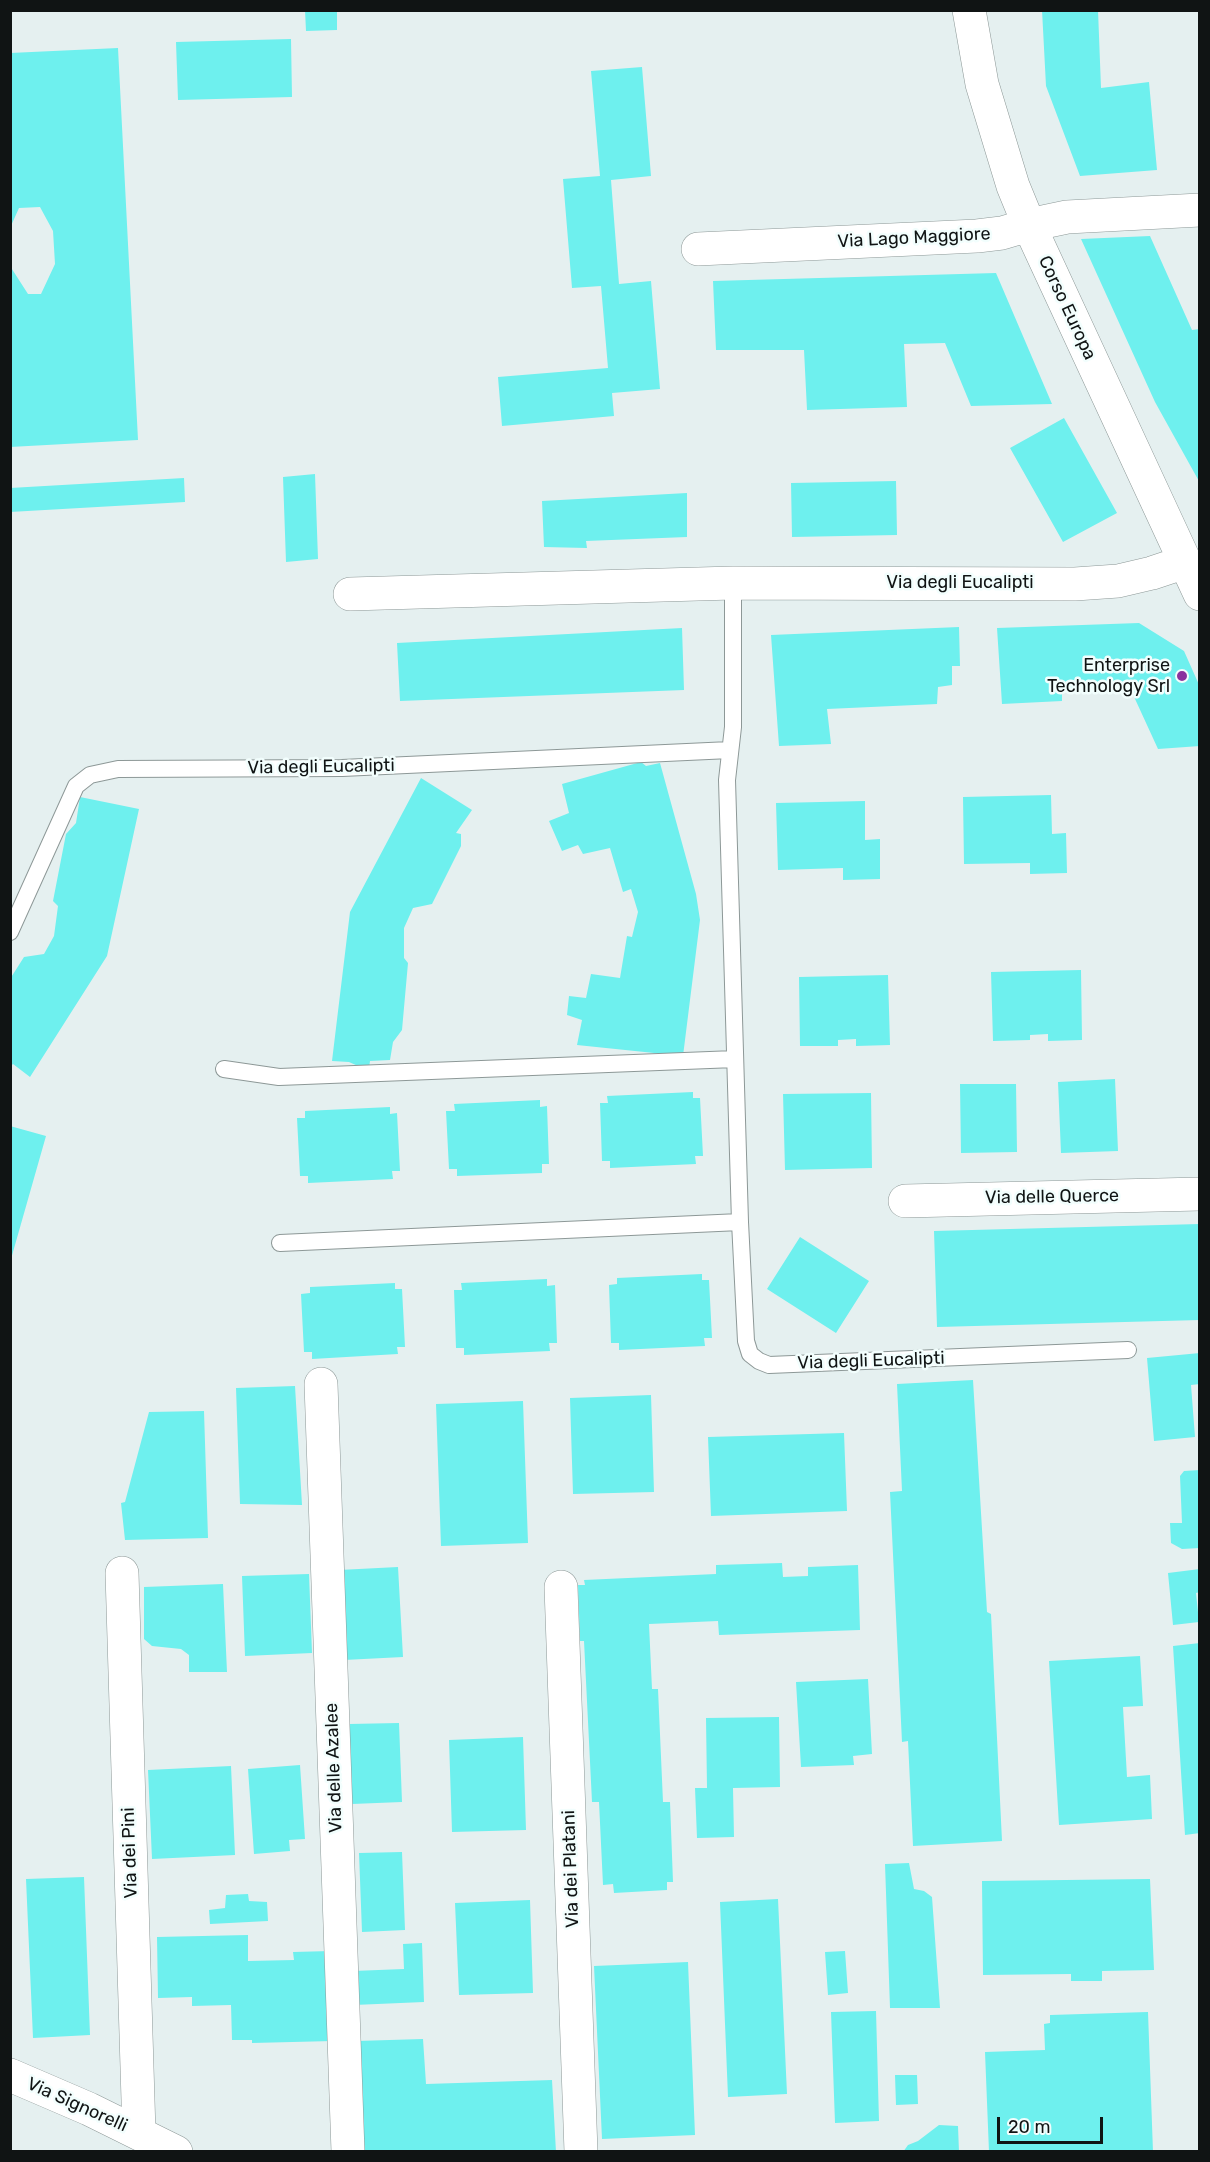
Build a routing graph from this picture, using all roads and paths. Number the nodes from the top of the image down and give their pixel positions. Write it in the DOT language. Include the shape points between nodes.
graph roads {
  1 [pos="969,10"];
  2 [pos="1200,210"];
  3 [pos="1029,225"];
  4 [pos="698,249"];
  5 [pos="1185,562"];
  6 [pos="733,583"];
  7 [pos="350,594"];
  8 [pos="1200,594"];
  9 [pos="730,750"];
  10 [pos="10,932"];
  11 [pos="735,1059"];
  12 [pos="224,1069"];
  13 [pos="1200,1194"];
  14 [pos="905,1201"];
  15 [pos="740,1222"];
  16 [pos="279,1243"];
  17 [pos="1128,1350"];
  18 [pos="321,1384"];
  19 [pos="122,1573"];
  20 [pos="561,1587"];
  21 [pos="10,2075"];
  22 [pos="138,2133"];
  23 [pos="176,2151"];
  24 [pos="348,2151"];
  25 [pos="581,2151"];
  1 -- 3 [label="street, Corso Europa" via="982,84"];
  2 -- 3 [label="street, Via Lago Maggiore" via="1067,217"];
  3 -- 4 [label="street, Via Lago Maggiore" via="977,236"];
  3 -- 5 [label="street, Corso Europa"];
  5 -- 6 [label="street, Via degli Eucalipti" via="1118,581 1075,584"];
  5 -- 8 [label="street, Corso Europa"];
  6 -- 7 [label="street, Via degli Eucalipti"];
  6 -- 9 [label="lane, Via degli Eucalipti"];
  9 -- 10 [label="lane, Via degli Eucalipti" via="342,768 118,769 90,775 76,786"];
  9 -- 11 [label="lane, Via degli Eucalipti" via="727,780"];
  11 -- 12 [label="lane" via="279,1077"];
  11 -- 15 [label="lane, Via degli Eucalipti"];
  13 -- 14 [label="street, Via delle Querce"];
  15 -- 16 [label="lane"];
  15 -- 17 [label="lane, Via degli Eucalipti" via="746,1341 750,1354 769,1365"];
  18 -- 24 [label="street, Via delle Azalee"];
  19 -- 22 [label="street, Via dei Pini"];
  20 -- 25 [label="street, Via dei Platani"];
  21 -- 22 [label="street, Via Signorelli"];
  22 -- 23 [label="street, Via Signorelli"];
}
